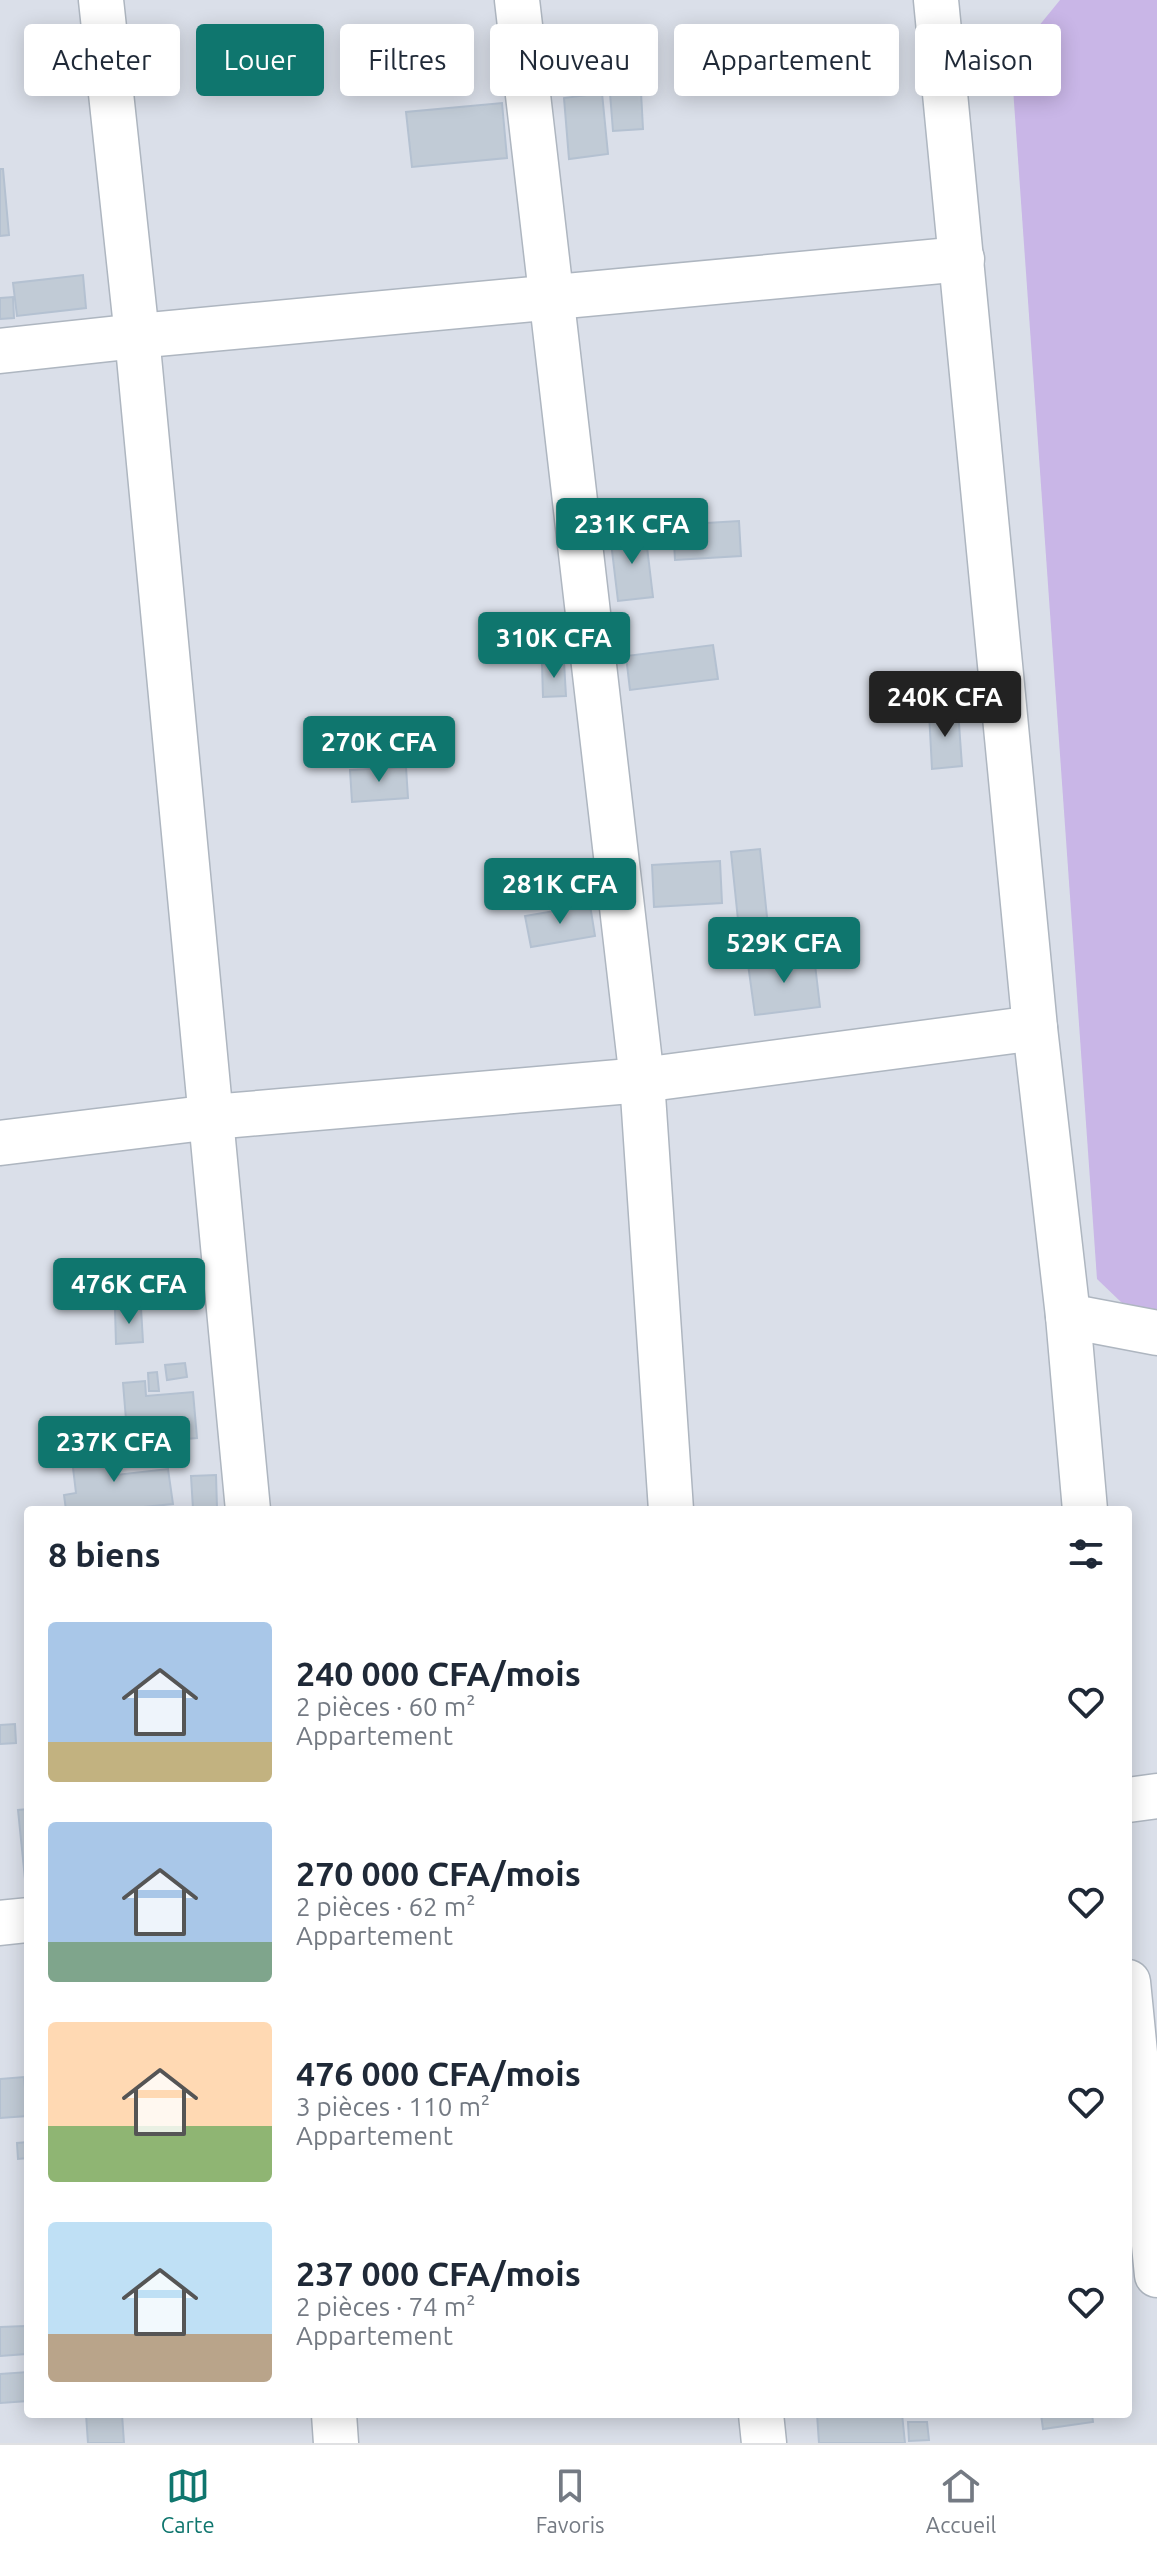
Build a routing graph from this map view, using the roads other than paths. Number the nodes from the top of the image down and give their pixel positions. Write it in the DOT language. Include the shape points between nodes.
graph roads {
  1 [pos="101,0"];
  2 [pos="517,0"];
  3 [pos="936,0"];
  4 [pos="962,259"];
  5 [pos="552,297"];
  6 [pos="137,336"];
  7 [pos="0,351"];
  8 [pos="1035,1028"];
  9 [pos="642,1080"];
  10 [pos="212,1117"];
  11 [pos="0,1143"];
  12 [pos="1068,1316"];
  13 [pos="1157,1333"];
  14 [pos="248,1506"];
  15 [pos="671,1506"];
  16 [pos="1085,1506"];
  17 [pos="1157,1796"];
  18 [pos="1132,1799"];
  19 [pos="24,1920"];
  20 [pos="0,1923"];
  21 [pos="1132,2022"];
  22 [pos="1157,2275"];
  23 [pos="334,2418"];
  24 [pos="761,2418"];
  25 [pos="336,2443"];
  26 [pos="764,2443"];
  1 -- 6 [label="street"];
  2 -- 5 [label="street"];
  3 -- 4 [label="street"];
  4 -- 5 [label="street"];
  4 -- 8 [label="street"];
  5 -- 6 [label="street"];
  5 -- 9 [label="street"];
  6 -- 7 [label="street"];
  6 -- 10 [label="street"];
  8 -- 9 [label="street"];
  8 -- 12 [label="street"];
  9 -- 10 [label="street"];
  9 -- 15 [label="street"];
  10 -- 11 [label="street"];
  10 -- 14 [label="street"];
  12 -- 13 [label="street"];
  12 -- 16 [label="street"];
  17 -- 18 [label="street"];
  19 -- 20 [label="street"];
  21 -- 22 [label="street"];
  23 -- 25 [label="street"];
  24 -- 26 [label="street"];
}
